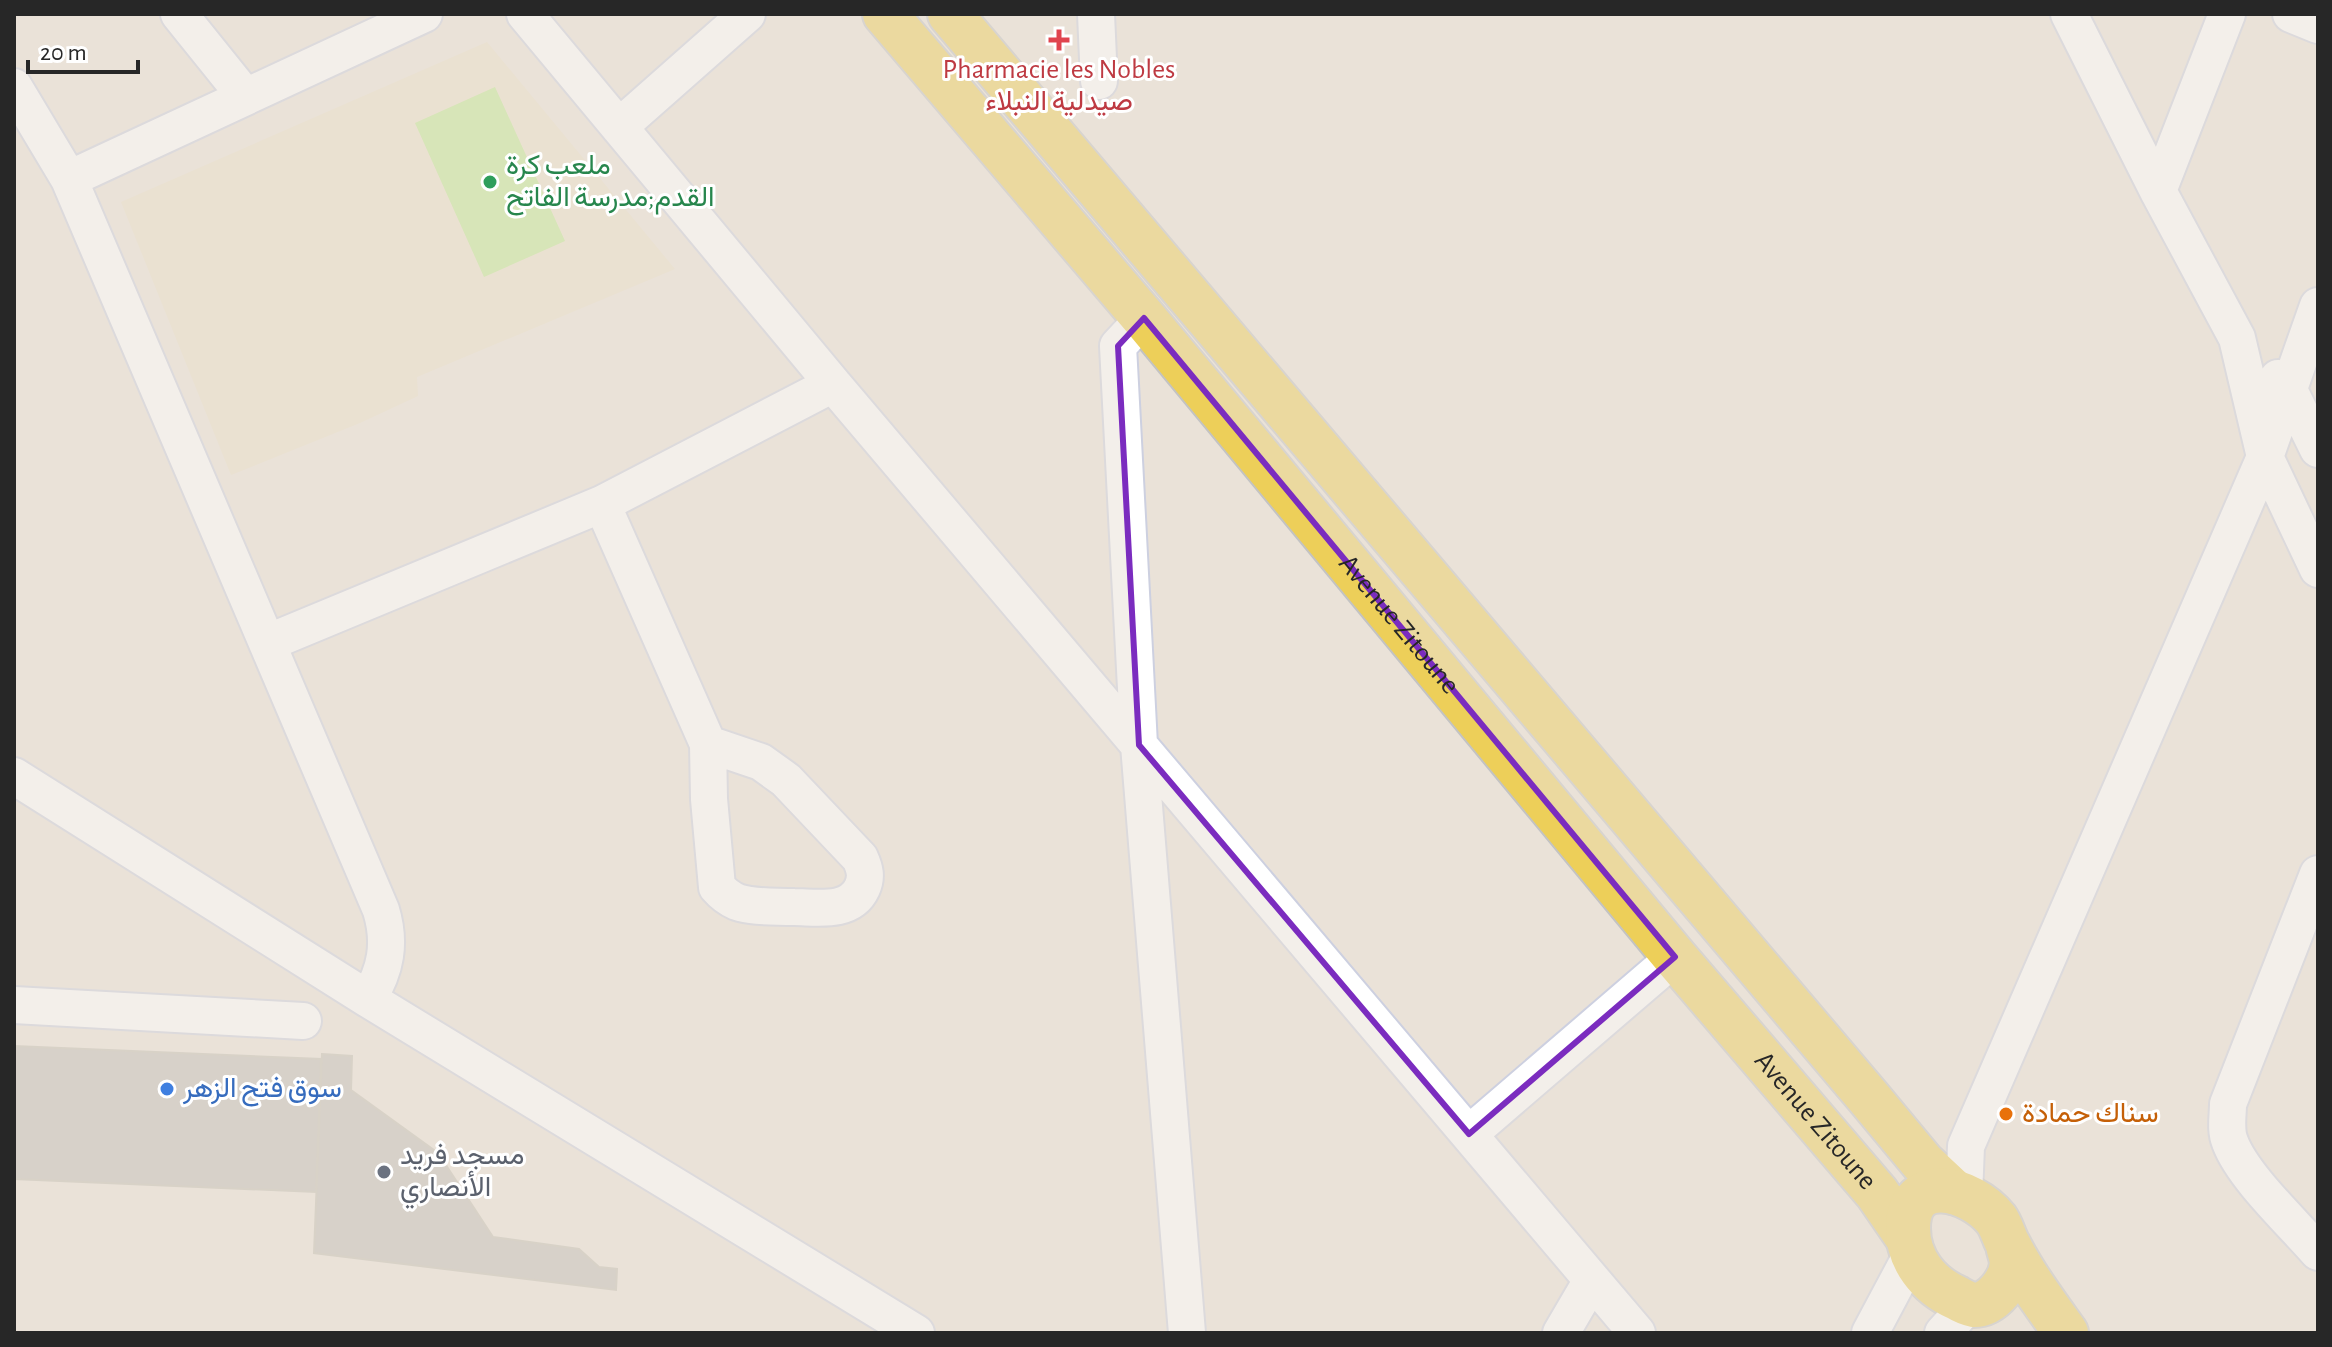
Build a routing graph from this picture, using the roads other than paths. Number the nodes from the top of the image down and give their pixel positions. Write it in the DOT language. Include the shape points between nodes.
graph roads {
  1 [pos="179,14"];
  2 [pos="424,14"];
  3 [pos="525,14"];
  4 [pos="747,14"];
  5 [pos="885,14"];
  6 [pos="950,14"];
  7 [pos="1096,14"];
  8 [pos="2069,14"];
  9 [pos="2227,14"];
  10 [pos="2291,14"];
  11 [pos="2318,25"];
  12 [pos="1099,81"];
  13 [pos="14,87"];
  14 [pos="245,96"];
  15 [pos="619,127"];
  16 [pos="69,179"];
  17 [pos="2158,191"];
  18 [pos="2318,306"];
  19 [pos="1144,318"];
  20 [pos="2237,338"];
  21 [pos="833,384"];
  22 [pos="2288,388"];
  23 [pos="2318,449"];
  24 [pos="2265,457"];
  25 [pos="602,504"];
  26 [pos="2318,569"];
  27 [pos="267,643"];
  28 [pos="708,744"];
  29 [pos="1139,745"];
  30 [pos="14,776"];
  31 [pos="2318,874"];
  32 [pos="1675,957"];
  33 [pos="368,999"];
  34 [pos="14,1005"];
  35 [pos="303,1021"];
  36 [pos="1469,1134"];
  37 [pos="1959,1194"];
  38 [pos="2008,1245"];
  39 [pos="1910,1246"];
  40 [pos="2318,1252"];
  41 [pos="1592,1280"];
  42 [pos="1968,1314"];
  43 [pos="916,1333"];
  44 [pos="1187,1333"];
  45 [pos="1561,1333"];
  46 [pos="1637,1333"];
  47 [pos="1870,1333"];
  48 [pos="2066,1333"];
  1 -- 14 [label="street"];
  2 -- 14 [label="street"];
  3 -- 15 [label="street"];
  4 -- 15 [label="street"];
  5 -- 19 [label="main road, Avenue Zitoune"];
  6 -- 37 [label="main road, Avenue Zitoune" via="1923,1163"];
  7 -- 12 [label="street"];
  8 -- 17 [label="street"];
  9 -- 17 [label="street"];
  10 -- 11 [label="street"];
  13 -- 16 [label="street"];
  14 -- 16 [label="street"];
  15 -- 21 [label="street"];
  16 -- 27 [label="street"];
  17 -- 20 [label="street"];
  18 -- 22 [label="street"];
  19 -- 29 [label="street" via="1118,346"];
  19 -- 32 [label="main road, Avenue Zitoune"];
  20 -- 22 [label="street"];
  20 -- 24 [label="street"];
  21 -- 25 [label="street"];
  21 -- 29 [label="street"];
  22 -- 23 [label="street"];
  22 -- 24 [label="street"];
  24 -- 26 [label="street"];
  24 -- 37 [label="street" via="1966,1146"];
  25 -- 27 [label="street"];
  25 -- 28 [label="street"];
  27 -- 33 [label="street" via="386,927 385,965"];
  28 -- 28 [label="street" via="715,871 717,887 725,896 752,906 830,907 854,900 866,878 860,858 786,780 761,762"];
  29 -- 36 [label="street"];
  29 -- 44 [label="street"];
  30 -- 33 [label="street"];
  31 -- 40 [label="street" via="2228,1104 2227,1127 2250,1174"];
  32 -- 36 [label="street"];
  32 -- 39 [label="main road, Avenue Zitoune" via="1877,1193"];
  33 -- 43 [label="street"];
  34 -- 35 [label="street"];
  36 -- 41 [label="street"];
  37 -- 38 [label="main road, Avenue Zitoune" via="1978,1202 1997,1220"];
  37 -- 39 [label="main road, Avenue Zitoune" via="1934,1190 1918,1198 1908,1212"];
  38 -- 42 [label="main road, Avenue Zitoune" via="2012,1264 2006,1283"];
  38 -- 48 [label="main road, Avenue Zitoune"];
  39 -- 42 [label="main road, Avenue Zitoune" via="1921,1271"];
  39 -- 47 [label="street"];
  41 -- 45 [label="street"];
  41 -- 46 [label="street"];
}
